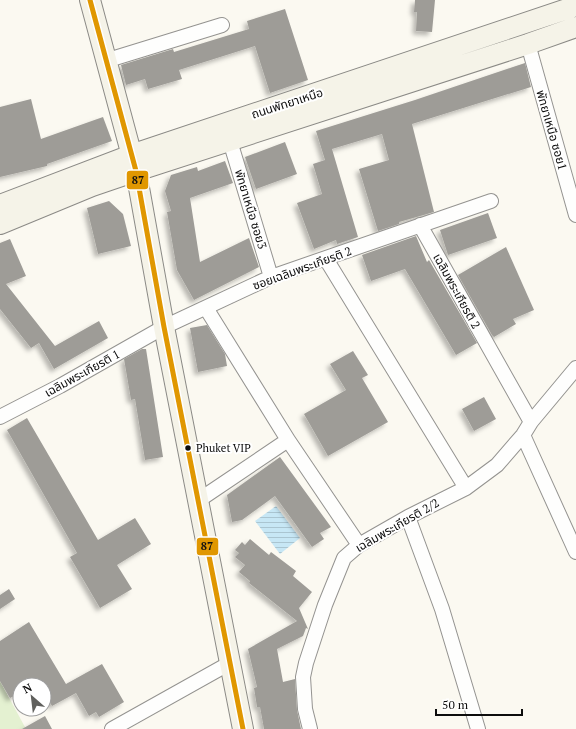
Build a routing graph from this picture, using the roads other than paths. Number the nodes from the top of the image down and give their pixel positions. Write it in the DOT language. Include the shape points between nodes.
graph roads {
  1 [pos="90,0"];
  2 [pos="576,6"];
  3 [pos="222,25"];
  4 [pos="576,27"];
  5 [pos="528,44"];
  6 [pos="105,61"];
  7 [pos="230,141"];
  8 [pos="133,163"];
  9 [pos="491,201"];
  10 [pos="0,205"];
  11 [pos="576,215"];
  12 [pos="0,224"];
  13 [pos="420,226"];
  14 [pos="326,259"];
  15 [pos="271,277"];
  16 [pos="206,308"];
  17 [pos="164,327"];
  18 [pos="576,368"];
  19 [pos="0,417"];
  20 [pos="531,422"];
  21 [pos="524,435"];
  22 [pos="288,440"];
  23 [pos="466,488"];
  24 [pos="199,500"];
  25 [pos="408,517"];
  26 [pos="359,546"];
  27 [pos="576,552"];
  28 [pos="230,663"];
  29 [pos="112,729"];
  30 [pos="243,729"];
  31 [pos="310,729"];
  32 [pos="478,729"];
  1 -- 6 [label="main road"];
  2 -- 8 [label="main road, ถนนพัทยาเหนือ"];
  3 -- 6 [label="street"];
  4 -- 5 [label="main road, ถนนพัทยาเหนือ"];
  5 -- 7 [label="main road, ถนนพัทยาเหนือ"];
  5 -- 11 [label="street, พัทยาเหนือ ซอย1"];
  6 -- 8 [label="main road"];
  7 -- 8 [label="main road, ถนนพัทยาเหนือ"];
  7 -- 15 [label="street, พัทยาเหนือ ซอย3"];
  8 -- 10 [label="main road, ถนนพัทยาเหนือ"];
  8 -- 12 [label="main road, ถนนพัทยาเหนือ" via="92,186"];
  8 -- 17 [label="main road"];
  9 -- 13 [label="street"];
  13 -- 14 [label="street, ซอยเฉลิมพระเกียรติ 2"];
  13 -- 20 [label="street, เฉลิมพระเกียรติ 2"];
  14 -- 15 [label="street, ซอยเฉลิมพระเกียรติ 2"];
  14 -- 23 [label="street"];
  15 -- 16 [label="street, ซอยเฉลิมพระเกียรติ 2"];
  16 -- 17 [label="street, ซอยเฉลิมพระเกียรติ 2"];
  16 -- 22 [label="street"];
  17 -- 19 [label="street, เฉลิมพระเกียรติ 1"];
  17 -- 24 [label="main road"];
  18 -- 20 [label="street, เฉลิมพระเกียรติ 2/2"];
  20 -- 21 [label="street, เฉลิมพระเกียรติ 2/2"];
  21 -- 23 [label="street, เฉลิมพระเกียรติ 2/2" via="497,466"];
  21 -- 27 [label="street"];
  22 -- 24 [label="street"];
  22 -- 26 [label="street"];
  23 -- 25 [label="street, เฉลิมพระเกียรติ 2/2"];
  24 -- 28 [label="main road"];
  25 -- 26 [label="street, เฉลิมพระเกียรติ 2/2"];
  25 -- 32 [label="street" via="442,609"];
  26 -- 31 [label="street, เฉลิมพระเกียรติ 2/2" via="344,558 306,663 303,677 305,710"];
  28 -- 29 [label="street"];
  28 -- 30 [label="main road"];
}
